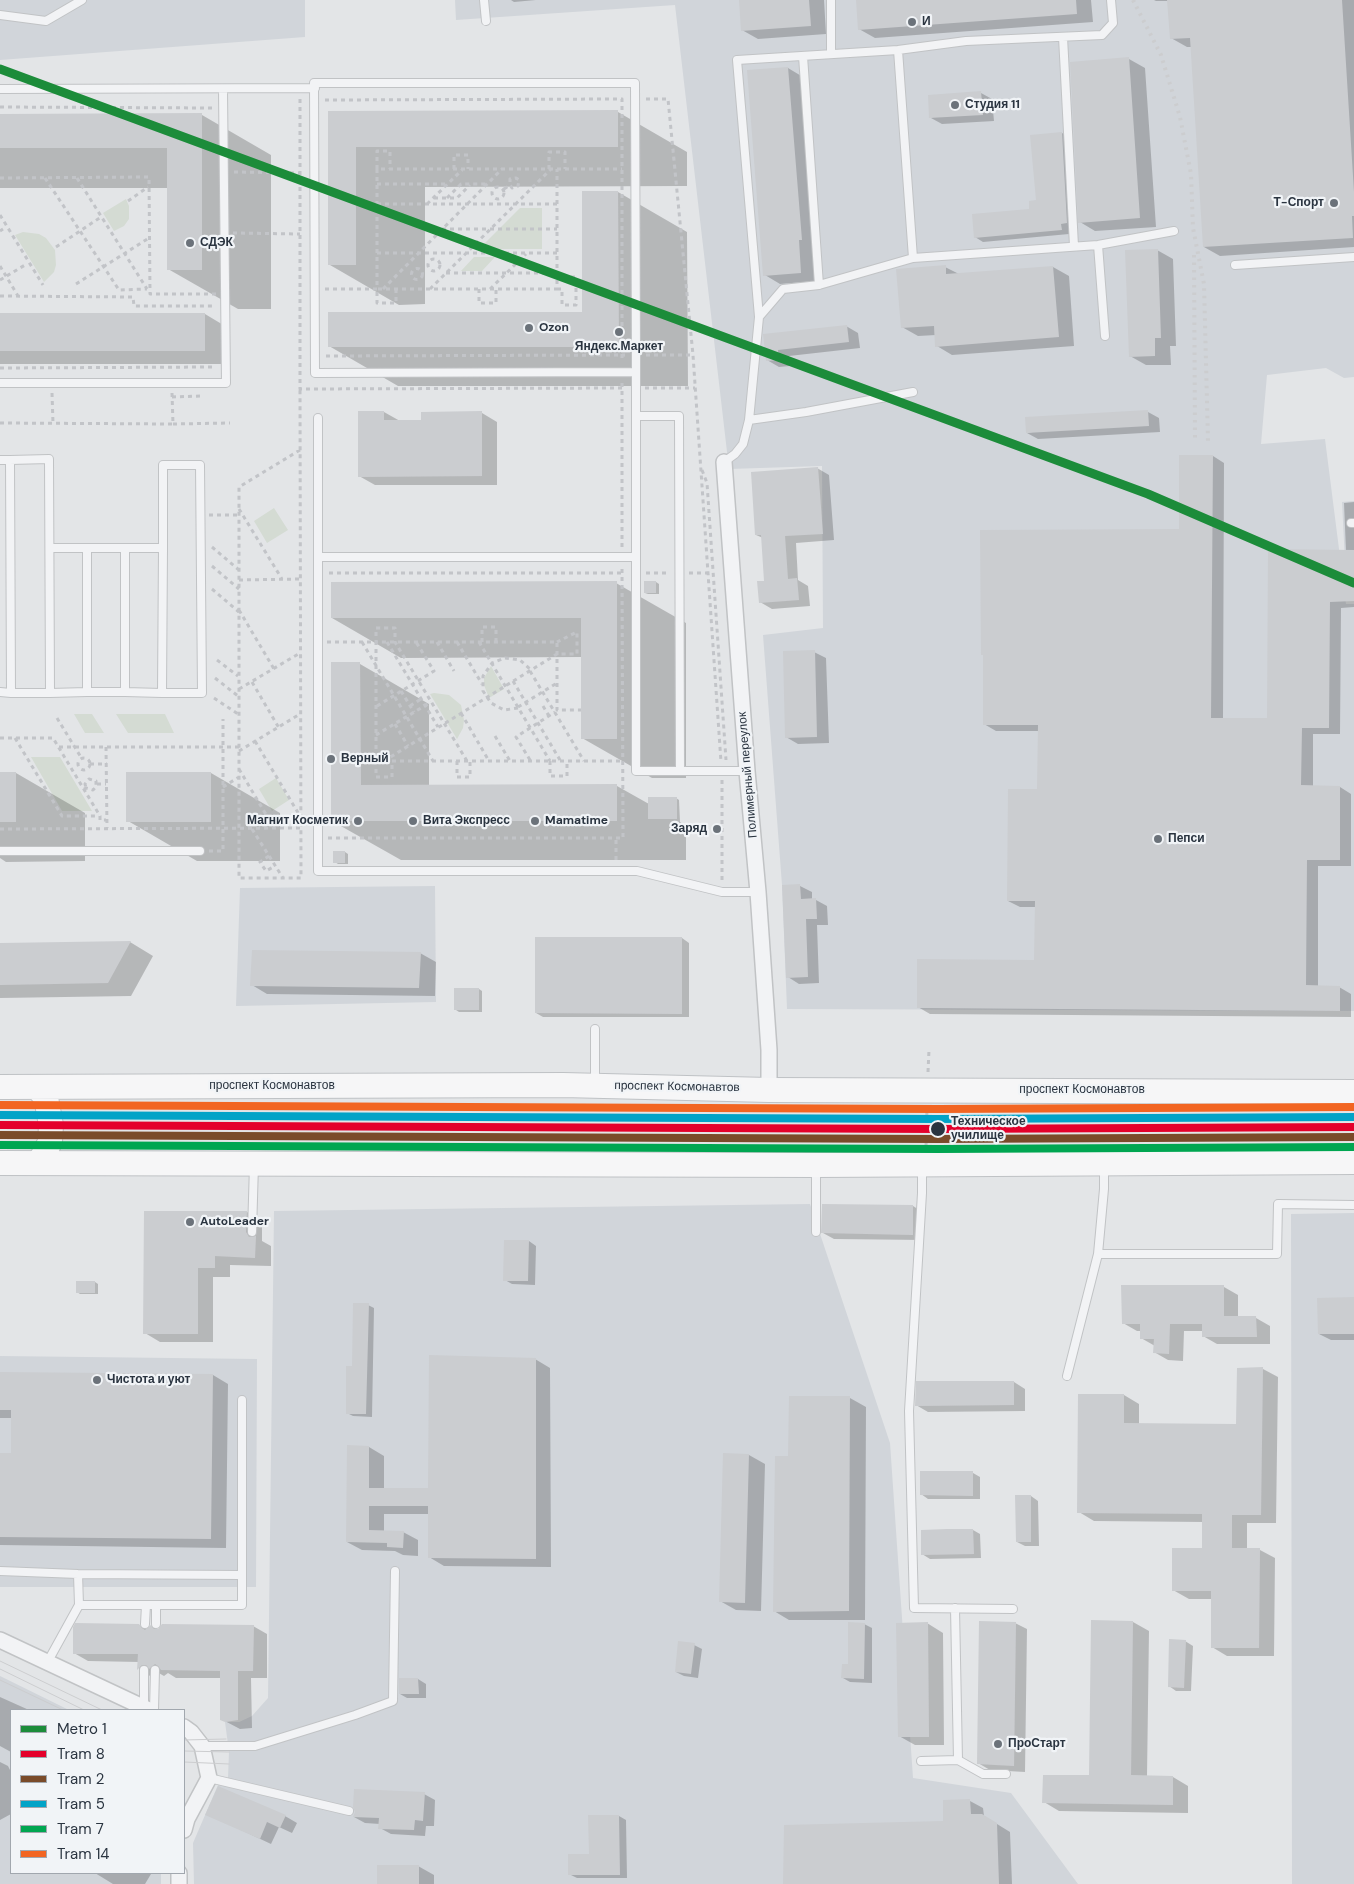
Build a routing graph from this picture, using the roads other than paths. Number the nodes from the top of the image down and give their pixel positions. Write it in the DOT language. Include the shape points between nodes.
graph roads {
  1 [pos="82,0"];
  2 [pos="484,0"];
  3 [pos="831,0"];
  4 [pos="1111,0"];
  5 [pos="0,15"];
  6 [pos="486,21"];
  7 [pos="1063,37"];
  8 [pos="898,50"];
  9 [pos="831,54"];
  10 [pos="803,56"];
  11 [pos="315,88"];
  12 [pos="0,89"];
  13 [pos="223,89"];
  14 [pos="1174,231"];
  15 [pos="1098,245"];
  16 [pos="1074,246"];
  17 [pos="1354,257"];
  18 [pos="913,258"];
  19 [pos="1235,265"];
  20 [pos="820,285"];
  21 [pos="759,317"];
  22 [pos="1105,336"];
  23 [pos="636,372"];
  24 [pos="0,383"];
  25 [pos="913,392"];
  26 [pos="636,416"];
  27 [pos="318,418"];
  28 [pos="749,420"];
  29 [pos="0,460"];
  30 [pos="10,460"];
  31 [pos="724,462"];
  32 [pos="50,548"];
  33 [pos="87,548"];
  34 [pos="125,548"];
  35 [pos="163,548"];
  36 [pos="318,557"];
  37 [pos="636,557"];
  38 [pos="0,692"];
  39 [pos="87,692"];
  40 [pos="125,692"];
  41 [pos="11,693"];
  42 [pos="50,693"];
  43 [pos="162,693"];
  44 [pos="680,771"];
  45 [pos="747,771"];
  46 [pos="0,851"];
  47 [pos="200,851"];
  48 [pos="758,892"];
  49 [pos="595,1029"];
  50 [pos="595,1086"];
  51 [pos="0,1087"];
  52 [pos="37,1087"];
  53 [pos="769,1090"];
  54 [pos="1354,1092"];
  55 [pos="1354,1162"];
  56 [pos="0,1163"];
  57 [pos="39,1163"];
  58 [pos="254,1163"];
  59 [pos="1104,1163"];
  60 [pos="924,1164"];
  61 [pos="816,1165"];
  62 [pos="1354,1204"];
  63 [pos="252,1232"];
  64 [pos="816,1232"];
  65 [pos="1098,1254"];
  66 [pos="1067,1376"];
  67 [pos="242,1400"];
  68 [pos="0,1570"];
  69 [pos="395,1571"];
  70 [pos="78,1574"];
  71 [pos="241,1575"];
  72 [pos="79,1605"];
  73 [pos="146,1605"];
  74 [pos="156,1605"];
  75 [pos="955,1608"];
  76 [pos="1013,1609"];
  77 [pos="145,1624"];
  78 [pos="156,1624"];
  79 [pos="0,1640"];
  80 [pos="47,1663"];
  81 [pos="144,1670"];
  82 [pos="155,1670"];
  83 [pos="149,1709"];
  84 [pos="185,1728"];
  85 [pos="202,1746"];
  86 [pos="958,1760"];
  87 [pos="921,1761"];
  88 [pos="1006,1774"];
  89 [pos="209,1778"];
  90 [pos="349,1811"];
  91 [pos="185,1826"];
  1 -- 5 [label="lane" via="46,21"];
  2 -- 6 [label="lane"];
  3 -- 9 [label="lane"];
  4 -- 7 [label="lane" via="1113,23 1102,34"];
  7 -- 8 [label="lane" via="966,41"];
  7 -- 16 [label="lane"];
  8 -- 9 [label="lane"];
  8 -- 18 [label="lane"];
  9 -- 10 [label="lane"];
  10 -- 20 [label="lane"];
  10 -- 21 [label="lane" via="737,60"];
  11 -- 13 [label="lane"];
  11 -- 23 [label="lane" via="315,373"];
  11 -- 23 [label="lane" via="314,83 635,83"];
  12 -- 13 [label="lane"];
  13 -- 24 [label="lane" via="226,384"];
  14 -- 15 [label="lane"];
  15 -- 16 [label="lane"];
  15 -- 22 [label="lane"];
  16 -- 18 [label="lane"];
  17 -- 19 [label="lane"];
  18 -- 20 [label="lane"];
  20 -- 21 [label="lane" via="783,289"];
  21 -- 28 [label="lane"];
  23 -- 26 [label="lane"];
  25 -- 28 [label="lane"];
  26 -- 37 [label="lane"];
  26 -- 44 [label="lane" via="679,416"];
  27 -- 36 [label="lane"];
  28 -- 31 [label="lane" via="744,444"];
  29 -- 30 [label="lane"];
  30 -- 32 [label="lane" via="49,460"];
  30 -- 41 [label="lane"];
  31 -- 45 [label="street, Полимерный переулок"];
  32 -- 33 [label="lane"];
  32 -- 42 [label="lane"];
  33 -- 34 [label="lane"];
  33 -- 39 [label="lane"];
  34 -- 35 [label="lane"];
  34 -- 40 [label="lane"];
  35 -- 43 [label="lane"];
  35 -- 43 [label="lane" via="163,466 200,466 202,693"];
  36 -- 37 [label="lane"];
  36 -- 48 [label="lane" via="318,871 637,871 722,892"];
  37 -- 44 [label="lane" via="636,771"];
  38 -- 41 [label="lane"];
  39 -- 40 [label="lane"];
  39 -- 42 [label="lane"];
  40 -- 43 [label="lane"];
  41 -- 42 [label="lane"];
  44 -- 45 [label="lane"];
  45 -- 48 [label="street, Полимерный переулок"];
  46 -- 47 [label="lane"];
  48 -- 53 [label="street, Полимерный переулок"];
  49 -- 50 [label="lane"];
  50 -- 52 [label="main road, проспект Космонавтов"];
  50 -- 53 [label="main road, проспект Космонавтов"];
  51 -- 52 [label="main road, проспект Космонавтов"];
  52 -- 57 [label="main road" via="46,1098 51,1125 50,1142"];
  53 -- 54 [label="main road, проспект Космонавтов"];
  55 -- 59 [label="main road"];
  56 -- 57 [label="main road"];
  57 -- 58 [label="main road"];
  58 -- 61 [label="main road"];
  58 -- 63 [label="lane"];
  59 -- 60 [label="main road"];
  59 -- 65 [label="lane"];
  60 -- 61 [label="main road"];
  60 -- 75 [label="lane" via="909,1411 914,1608"];
  61 -- 64 [label="lane"];
  62 -- 65 [label="lane" via="1278,1204 1277,1254"];
  65 -- 66 [label="lane"];
  67 -- 71 [label="lane"];
  68 -- 70 [label="lane"];
  69 -- 85 [label="lane" via="393,1700 255,1746"];
  70 -- 71 [label="lane"];
  70 -- 72 [label="lane"];
  71 -- 74 [label="lane" via="242,1605"];
  72 -- 73 [label="lane"];
  72 -- 80 [label="lane"];
  73 -- 74 [label="lane"];
  73 -- 77 [label="lane"];
  74 -- 78 [label="lane"];
  75 -- 76 [label="lane"];
  75 -- 86 [label="lane"];
  79 -- 80 [label="street"];
  80 -- 83 [label="street"];
  81 -- 83 [label="lane"];
  82 -- 83 [label="lane"];
  84 -- 85 [label="street"];
  85 -- 89 [label="street"];
  86 -- 87 [label="lane"];
  86 -- 88 [label="lane" via="983,1774"];
  89 -- 90 [label="lane"];
  89 -- 91 [label="street"];
}
